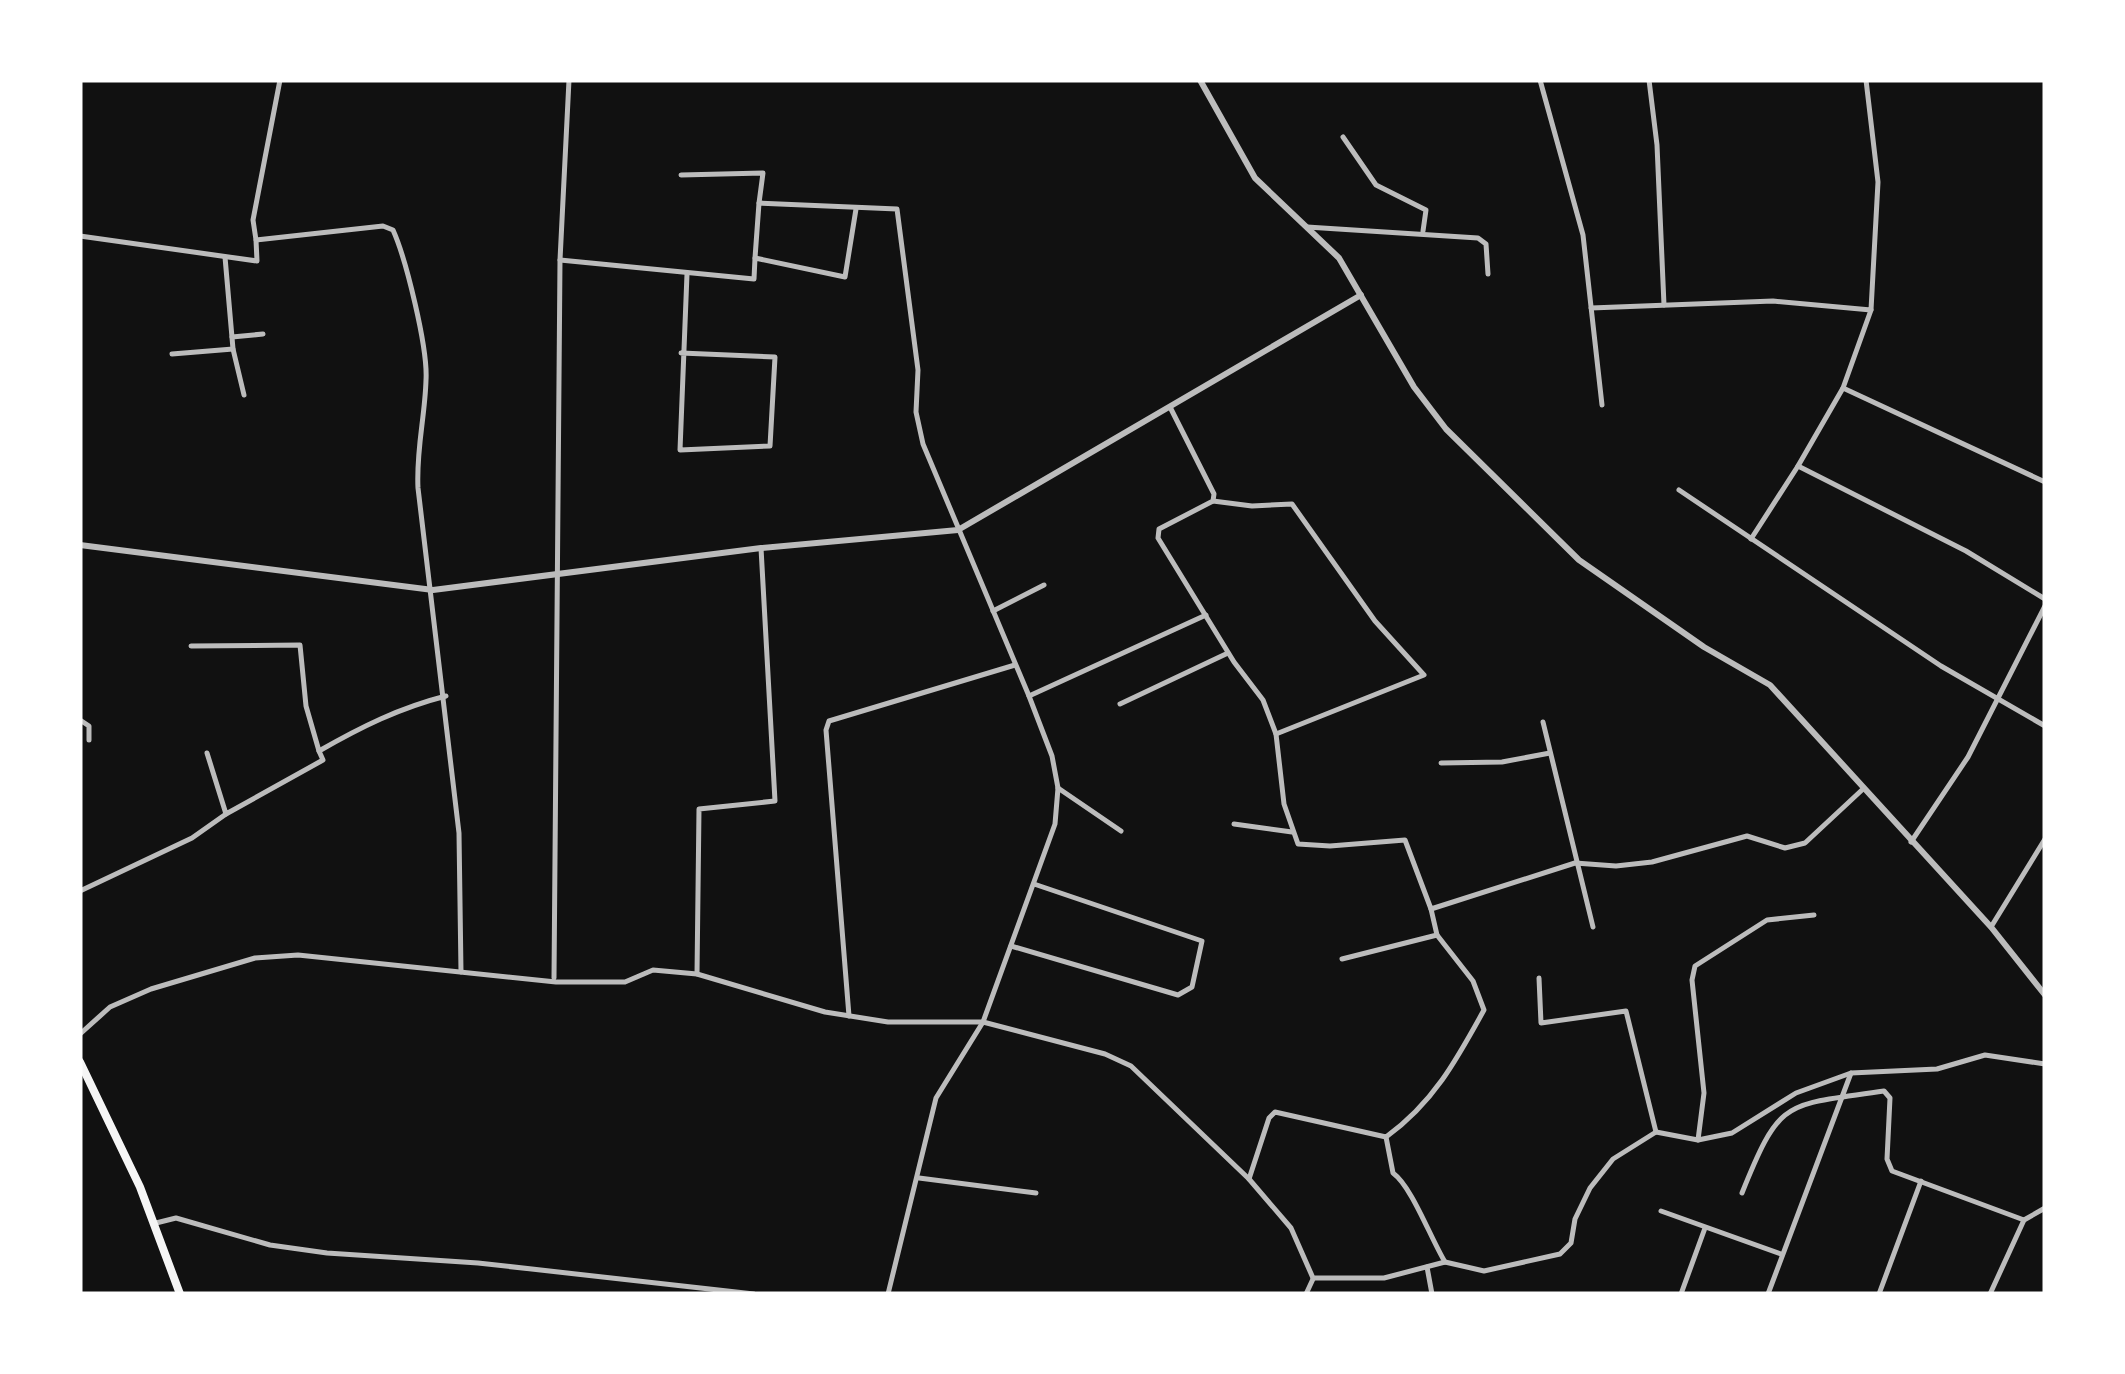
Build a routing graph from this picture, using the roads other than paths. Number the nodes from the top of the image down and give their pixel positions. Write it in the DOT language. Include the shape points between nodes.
graph roads {
  1 [pos="280,80"];
  2 [pos="569,80"];
  3 [pos="1200,80"];
  4 [pos="1540,80"];
  5 [pos="1649,80"];
  6 [pos="1866,80"];
  7 [pos="1343,137"];
  8 [pos="681,174"];
  9 [pos="759,203"];
  10 [pos="856,209"];
  11 [pos="1307,228"];
  12 [pos="1423,231"];
  13 [pos="80,236"];
  14 [pos="256,240"];
  15 [pos="224,257"];
  16 [pos="755,258"];
  17 [pos="560,260"];
  18 [pos="688,274"];
  19 [pos="1488,274"];
  20 [pos="1361,295"];
  21 [pos="1664,305"];
  22 [pos="1590,308"];
  23 [pos="1872,310"];
  24 [pos="263,334"];
  25 [pos="232,337"];
  26 [pos="233,349"];
  27 [pos="682,353"];
  28 [pos="172,354"];
  29 [pos="1843,388"];
  30 [pos="244,395"];
  31 [pos="1169,404"];
  32 [pos="1602,405"];
  33 [pos="1798,466"];
  34 [pos="2045,482"];
  35 [pos="1679,490"];
  36 [pos="1213,501"];
  37 [pos="958,530"];
  38 [pos="1752,539"];
  39 [pos="80,545"];
  40 [pos="761,548"];
  41 [pos="560,572"];
  42 [pos="1044,585"];
  43 [pos="433,590"];
  44 [pos="2044,607"];
  45 [pos="993,612"];
  46 [pos="1206,615"];
  47 [pos="191,646"];
  48 [pos="1228,653"];
  49 [pos="1015,665"];
  50 [pos="446,696"];
  51 [pos="1029,696"];
  52 [pos="1996,702"];
  53 [pos="1120,704"];
  54 [pos="80,720"];
  55 [pos="1542,722"];
  56 [pos="2045,726"];
  57 [pos="1276,734"];
  58 [pos="89,740"];
  59 [pos="319,751"];
  60 [pos="207,753"];
  61 [pos="1550,753"];
  62 [pos="1441,763"];
  63 [pos="1058,788"];
  64 [pos="1863,788"];
  65 [pos="226,814"];
  66 [pos="1234,824"];
  67 [pos="1121,830"];
  68 [pos="1292,832"];
  69 [pos="2045,840"];
  70 [pos="1911,842"];
  71 [pos="1575,863"];
  72 [pos="1034,884"];
  73 [pos="80,891"];
  74 [pos="1431,909"];
  75 [pos="1814,915"];
  76 [pos="1991,926"];
  77 [pos="1593,928"];
  78 [pos="1437,934"];
  79 [pos="1011,946"];
  80 [pos="1342,959"];
  81 [pos="461,972"];
  82 [pos="697,974"];
  83 [pos="554,978"];
  84 [pos="1539,978"];
  85 [pos="2045,995"];
  86 [pos="849,1016"];
  87 [pos="983,1022"];
  88 [pos="80,1034"];
  89 [pos="80,1062"];
  90 [pos="2045,1064"];
  91 [pos="1852,1073"];
  92 [pos="83,1074"];
  93 [pos="1840,1098"];
  94 [pos="1656,1132"];
  95 [pos="1386,1137"];
  96 [pos="1698,1140"];
  97 [pos="919,1178"];
  98 [pos="1249,1178"];
  99 [pos="1921,1181"];
  100 [pos="1036,1193"];
  101 [pos="1742,1193"];
  102 [pos="2045,1208"];
  103 [pos="1661,1212"];
  104 [pos="2024,1220"];
  105 [pos="156,1223"];
  106 [pos="1705,1228"];
  107 [pos="1781,1254"];
  108 [pos="1445,1262"];
  109 [pos="1427,1267"];
  110 [pos="1313,1278"];
  111 [pos="180,1294"];
  112 [pos="754,1294"];
  113 [pos="888,1294"];
  114 [pos="1306,1294"];
  115 [pos="1432,1294"];
  116 [pos="1681,1294"];
  117 [pos="1768,1294"];
  118 [pos="1879,1294"];
  119 [pos="1990,1294"];
  1 -- 14 [label="street" via="253,220"];
  2 -- 17 [label="street"];
  3 -- 11 [label="street" via="1255,178"];
  4 -- 22 [label="street" via="1583,235"];
  5 -- 21 [label="street"];
  6 -- 23 [label="street" via="1878,182"];
  7 -- 12 [label="street" via="1376,184 1426,210"];
  8 -- 9 [label="street" via="763,173"];
  9 -- 10 [label="street"];
  9 -- 16 [label="street"];
  10 -- 16 [label="street" via="844,277"];
  10 -- 37 [label="street" via="897,209 918,370 916,412"];
  11 -- 12 [label="street"];
  11 -- 20 [label="street" via="1339,258"];
  12 -- 19 [label="street" via="1481,238"];
  13 -- 15 [label="street"];
  14 -- 15 [label="street" via="256,261"];
  14 -- 43 [label="street" via="393,230 427,376 417,463"];
  15 -- 25 [label="street"];
  16 -- 18 [label="street" via="754,279"];
  17 -- 18 [label="street"];
  17 -- 41 [label="street"];
  18 -- 27 [label="street"];
  20 -- 31 [label="street"];
  20 -- 64 [label="street" via="1446,428 1580,560 1770,685"];
  21 -- 22 [label="street"];
  21 -- 23 [label="street" via="1809,302"];
  22 -- 32 [label="street"];
  23 -- 29 [label="street"];
  24 -- 25 [label="street"];
  25 -- 26 [label="street"];
  26 -- 28 [label="street"];
  26 -- 30 [label="street"];
  27 -- 27 [label="street" via="680,450 770,446 775,357"];
  29 -- 33 [label="street"];
  29 -- 34 [label="street"];
  31 -- 36 [label="street" via="1213,488"];
  31 -- 37 [label="street"];
  33 -- 38 [label="street"];
  33 -- 44 [label="street" via="1949,542"];
  35 -- 38 [label="street"];
  36 -- 46 [label="street" via="1157,533"];
  36 -- 57 [label="street" via="1292,504 1374,620 1424,675"];
  37 -- 40 [label="street"];
  37 -- 45 [label="street"];
  38 -- 52 [label="street"];
  39 -- 43 [label="street"];
  40 -- 41 [label="street"];
  40 -- 82 [label="street" via="775,801 699,809"];
  41 -- 43 [label="street"];
  41 -- 83 [label="street"];
  42 -- 45 [label="street"];
  43 -- 50 [label="street"];
  44 -- 52 [label="street"];
  45 -- 49 [label="street"];
  46 -- 48 [label="street"];
  46 -- 51 [label="street"];
  47 -- 59 [label="street" via="300,646"];
  48 -- 53 [label="street"];
  48 -- 57 [label="street" via="1254,684"];
  49 -- 51 [label="street"];
  49 -- 86 [label="street" via="829,722"];
  50 -- 59 [label="street" via="402,708"];
  50 -- 81 [label="street" via="459,833"];
  51 -- 63 [label="street"];
  52 -- 56 [label="street"];
  52 -- 70 [label="street"];
  54 -- 58 [label="street" via="89,726"];
  55 -- 61 [label="street"];
  57 -- 68 [label="street"];
  59 -- 65 [label="street" via="323,760"];
  60 -- 65 [label="street"];
  61 -- 62 [label="street"];
  61 -- 71 [label="street"];
  63 -- 67 [label="street"];
  63 -- 72 [label="street"];
  64 -- 70 [label="street"];
  64 -- 71 [label="street" via="1805,843 1785,848 1747,836 1652,862"];
  65 -- 73 [label="street" via="192,838"];
  66 -- 68 [label="street"];
  68 -- 74 [label="street" via="1304,846 1405,840"];
  69 -- 76 [label="street"];
  70 -- 76 [label="street"];
  71 -- 74 [label="street"];
  71 -- 77 [label="street"];
  72 -- 79 [label="street"];
  72 -- 79 [label="street" via="1202,941 1192,987 1178,996"];
  74 -- 78 [label="street"];
  75 -- 96 [label="street" via="1767,920 1695,966 1704,1093"];
  76 -- 85 [label="street"];
  78 -- 80 [label="street"];
  78 -- 95 [label="street" via="1464,966 1484,1010 1446,1080"];
  79 -- 87 [label="street"];
  81 -- 83 [label="street"];
  81 -- 88 [label="street" via="298,955 255,958 110,1006"];
  82 -- 83 [label="street" via="653,970 625,982"];
  82 -- 86 [label="street"];
  84 -- 94 [label="street" via="1541,1023 1626,1011"];
  86 -- 87 [label="street"];
  87 -- 97 [label="street" via="936,1098"];
  87 -- 98 [label="street" via="1119,1058"];
  89 -- 92 [label="main road"];
  90 -- 91 [label="street" via="1985,1055 1937,1068"];
  91 -- 93 [label="street"];
  91 -- 96 [label="street" via="1796,1093 1732,1134"];
  92 -- 105 [label="main road"];
  93 -- 99 [label="street" via="1888,1092 1888,1166"];
  93 -- 101 [label="street" via="1812,1101 1768,1128"];
  93 -- 107 [label="street"];
  94 -- 96 [label="street"];
  94 -- 108 [label="street" via="1613,1159 1590,1188 1571,1243 1560,1254 1484,1271"];
  95 -- 98 [label="street" via="1275,1112"];
  95 -- 108 [label="street" via="1393,1173 1406,1183"];
  97 -- 100 [label="street"];
  97 -- 113 [label="street"];
  98 -- 110 [label="street" via="1291,1228"];
  99 -- 104 [label="street"];
  99 -- 118 [label="street"];
  102 -- 104 [label="street"];
  103 -- 106 [label="street"];
  104 -- 119 [label="street"];
  105 -- 111 [label="main road"];
  105 -- 112 [label="street" via="176,1218 270,1245 327,1253"];
  106 -- 107 [label="street"];
  106 -- 116 [label="street"];
  107 -- 117 [label="street"];
  108 -- 109 [label="street"];
  109 -- 110 [label="street" via="1384,1278"];
  109 -- 115 [label="street"];
  110 -- 114 [label="street"];
}
